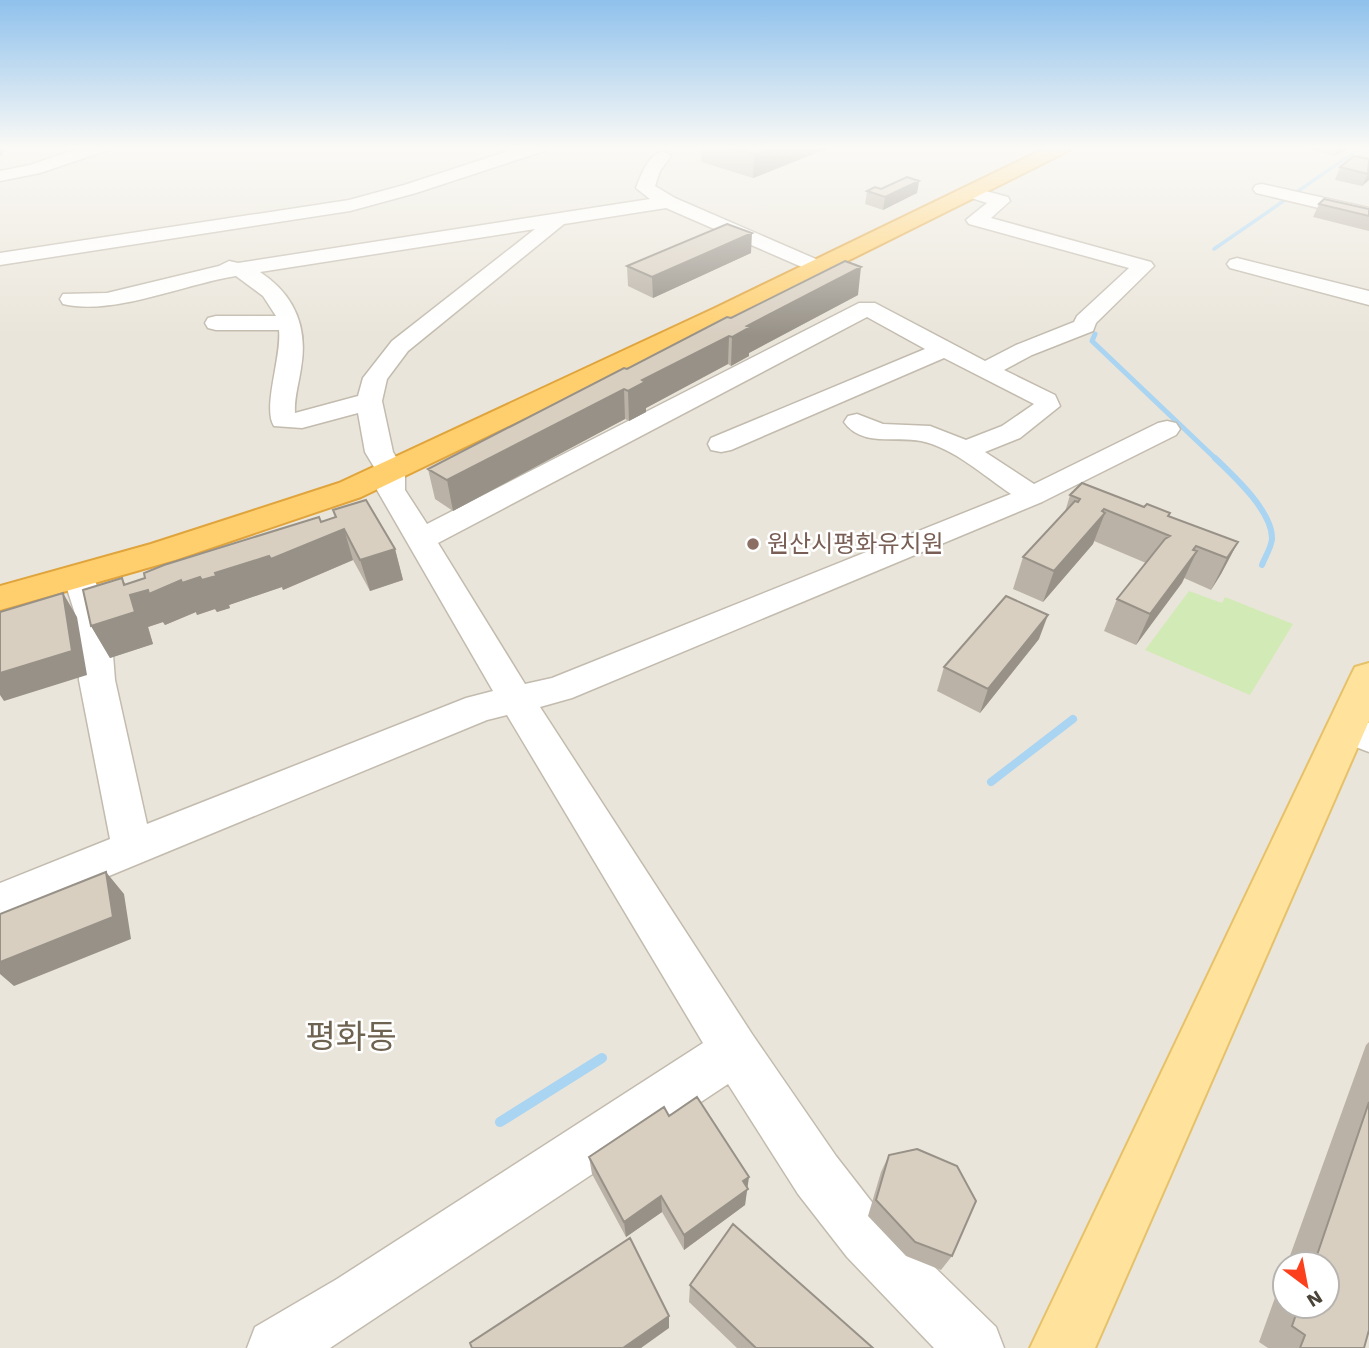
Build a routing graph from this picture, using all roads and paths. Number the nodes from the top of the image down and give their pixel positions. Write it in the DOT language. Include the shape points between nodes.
graph roads {
  1 [pos="318,210"];
  2 [pos="615,210"];
  3 [pos="686,210"];
  4 [pos="934,210"];
  5 [pos="989,210"];
  6 [pos="1351,210"];
  7 [pos="1369,214"];
  8 [pos="560,218"];
  9 [pos="66,248"];
  10 [pos="149,257"];
  11 [pos="0,258"];
  12 [pos="177,260"];
  13 [pos="1237,264"];
  14 [pos="818,267"];
  15 [pos="240,269"];
  16 [pos="1369,298"];
  17 [pos="71,299"];
  18 [pos="216,323"];
  19 [pos="289,323"];
  20 [pos="943,350"];
  21 [pos="984,371"];
  22 [pos="369,401"];
  23 [pos="857,422"];
  24 [pos="1167,429"];
  25 [pos="721,444"];
  26 [pos="965,450"];
  27 [pos="391,472"];
  28 [pos="1032,496"];
  29 [pos="420,540"];
  30 [pos="79,576"];
  31 [pos="0,598"];
  32 [pos="1369,677"];
  33 [pos="516,699"];
  34 [pos="1357,733"];
  35 [pos="132,848"];
  36 [pos="0,902"];
  37 [pos="735,1051"];
  38 [pos="276,1348"];
  39 [pos="975,1348"];
  40 [pos="1062,1348"];
  1 -- 9 [label="street"];
  2 -- 8 [label="street"];
  3 -- 14 [label="street"];
  4 -- 14 [label="highway"];
  5 -- 21 [label="street" via="976,220 1144,266 1084,321 1085,326"];
  6 -- 7 [label="street"];
  8 -- 15 [label="street"];
  8 -- 22 [label="street" via="400,346 375,378"];
  9 -- 10 [label="street"];
  9 -- 11 [label="street"];
  12 -- 15 [label="street"];
  13 -- 16 [label="street"];
  14 -- 27 [label="highway"];
  15 -- 17 [label="street" via="107,300"];
  15 -- 19 [label="street" via="279,300"];
  18 -- 19 [label="street"];
  19 -- 22 [label="street" via="293,348 282,403 284,420"];
  20 -- 21 [label="street"];
  20 -- 25 [label="street"];
  20 -- 29 [label="street" via="867,308"];
  21 -- 26 [label="street" via="1046,400 1047,406 1011,432"];
  22 -- 27 [label="street" via="379,452"];
  23 -- 26 [label="street" via="879,432 930,434"];
  24 -- 28 [label="street"];
  26 -- 28 [label="street"];
  27 -- 29 [label="street" via="391,490"];
  27 -- 30 [label="highway" via="314,503"];
  28 -- 33 [label="street" via="559,689"];
  29 -- 33 [label="street"];
  30 -- 31 [label="highway"];
  30 -- 35 [label="street" via="93,617 97,680"];
  32 -- 34 [label="main road"];
  33 -- 35 [label="street" via="480,708"];
  33 -- 37 [label="street"];
  34 -- 40 [label="main road"];
  35 -- 36 [label="street"];
  37 -- 38 [label="street"];
  37 -- 39 [label="street" via="817,1175 866,1238"];
}
